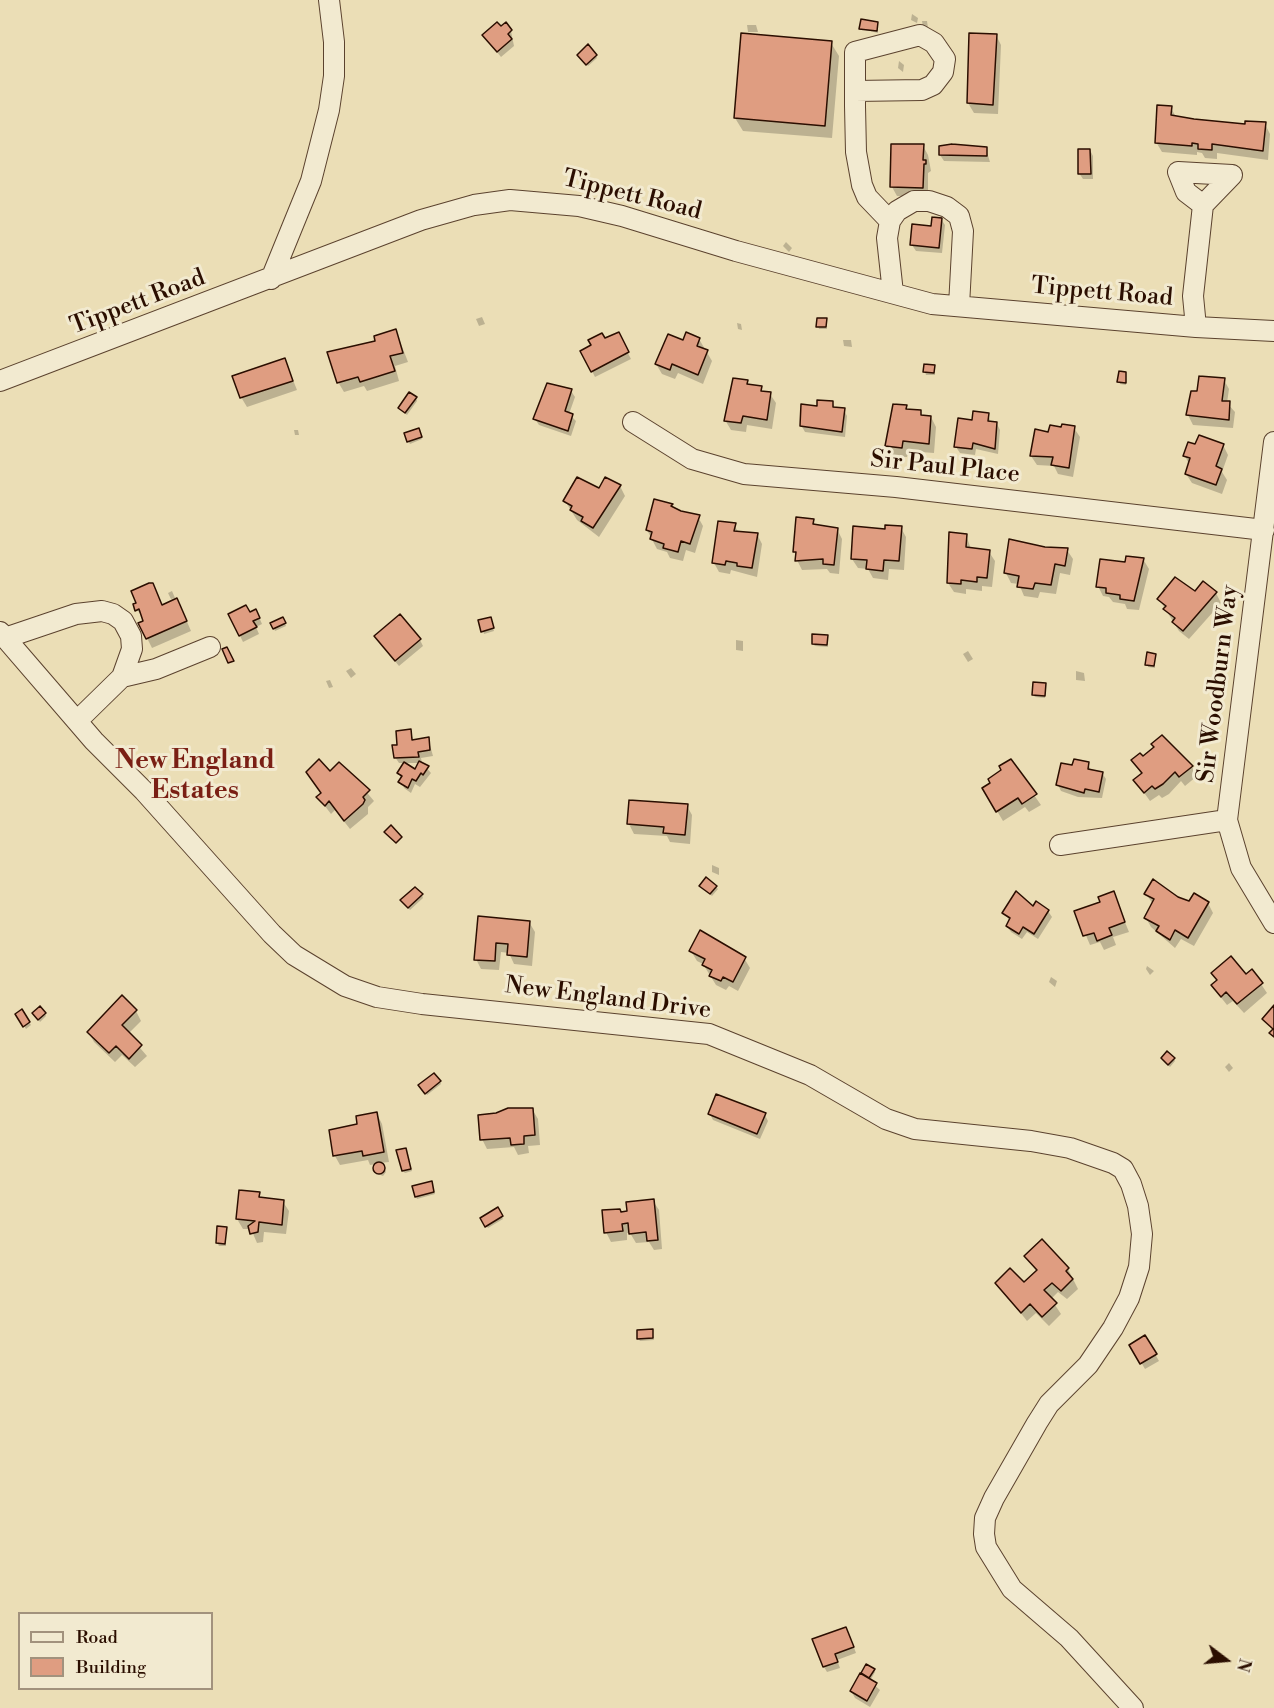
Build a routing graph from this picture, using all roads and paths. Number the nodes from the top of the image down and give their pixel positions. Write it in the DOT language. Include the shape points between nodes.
graph roads {
  1 [pos="330,0"];
  2 [pos="855,91"];
  3 [pos="1203,205"];
  4 [pos="891,221"];
  5 [pos="271,279"];
  6 [pos="893,293"];
  7 [pos="959,306"];
  8 [pos="1196,327"];
  9 [pos="1274,331"];
  10 [pos="0,381"];
  11 [pos="633,422"];
  12 [pos="1274,442"];
  13 [pos="1264,530"];
  14 [pos="2,635"];
  15 [pos="210,648"];
  16 [pos="122,677"];
  17 [pos="77,721"];
  18 [pos="1227,820"];
  19 [pos="1060,845"];
  20 [pos="1274,923"];
  21 [pos="1133,1708"];
  1 -- 5 [label="street" via="334,76 329,110 311,181"];
  2 -- 2 [label="street" via="855,52 920,35 934,43 945,59 943,72 933,85 922,90"];
  2 -- 4 [label="street" via="856,152 862,185 867,197"];
  3 -- 8 [label="street" via="1193,296"];
  4 -- 6 [label="street" via="888,246"];
  4 -- 7 [label="street" via="897,211 914,201 940,204 959,216 963,231"];
  5 -- 6 [label="street, Tippett Road" via="422,220 474,205 510,200 579,206 622,216"];
  5 -- 10 [label="street, Tippett Road"];
  6 -- 7 [label="street, Tippett Road" via="932,304"];
  7 -- 8 [label="street, Tippett Road"];
  8 -- 9 [label="street, Tippett Road"];
  11 -- 13 [label="street, Sir Paul Place" via="692,459 744,474"];
  12 -- 13 [label="street, Sir Woodburn Way"];
  13 -- 18 [label="street, Sir Woodburn Way"];
  14 -- 16 [label="street" via="84,612 113,614 123,621 131,636 132,649"];
  14 -- 17 [label="street, New England Drive"];
  15 -- 16 [label="street" via="156,669"];
  16 -- 17 [label="street"];
  17 -- 21 [label="street, New England Drive" via="294,955 345,986 377,997 422,1004 709,1034 810,1075 886,1119 915,1129 1061,1146 1123,1169 1138,1206 1142,1234 1140,1267 1130,1298 1088,1365 1049,1404 1036,1423 994,1498 985,1518 984,1534 986,1547 1012,1589 1069,1638"];
  18 -- 19 [label="street"];
  18 -- 20 [label="street, Sir Woodburn Way" via="1241,868"];
}
